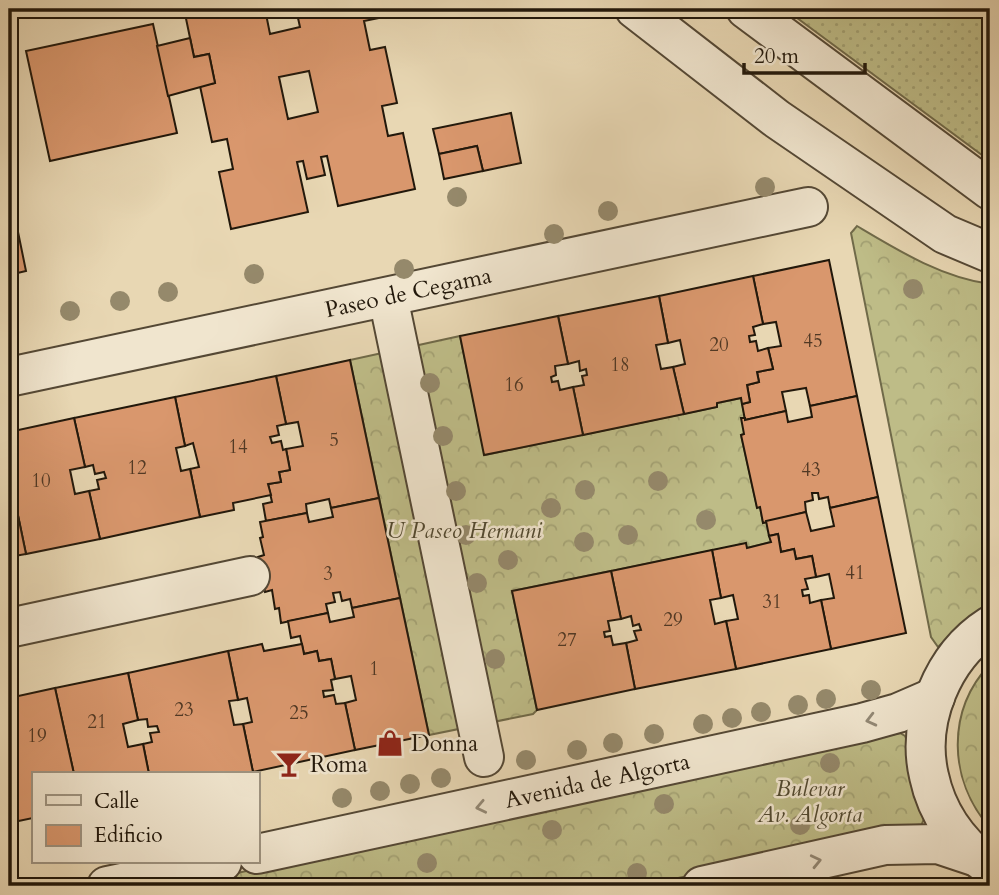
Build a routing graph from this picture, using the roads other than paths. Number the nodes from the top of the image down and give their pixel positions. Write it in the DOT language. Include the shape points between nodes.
graph roads {
  1 [pos="635,9"];
  2 [pos="746,9"];
  3 [pos="990,190"];
  4 [pos="808,207"];
  5 [pos="990,253"];
  6 [pos="388,297"];
  7 [pos="9,377"];
  8 [pos="250,576"];
  9 [pos="990,626"];
  10 [pos="9,628"];
  11 [pos="935,697"];
  12 [pos="484,757"];
  13 [pos="259,854"];
  14 [pos="984,862"];
  15 [pos="212,864"];
  16 [pos="107,886"];
  17 [pos="702,886"];
  1 -- 5 [label="street" via="777,119 945,234"];
  2 -- 3 [label="street"];
  4 -- 6 [label="street, Paseo de Cegama"];
  6 -- 7 [label="street, Paseo de Cegama"];
  6 -- 12 [label="street"];
  8 -- 10 [label="street"];
  9 -- 11 [label="street" via="954,660"];
  11 -- 13 [label="street, Avenida de Algorta, one-way" via="862,723"];
  11 -- 14 [label="street" via="928,729 928,774 958,838"];
  17 -- 14 [label="street, one-way" via="885,845 938,844"];
  15 -- 16 [label="street"];
}
